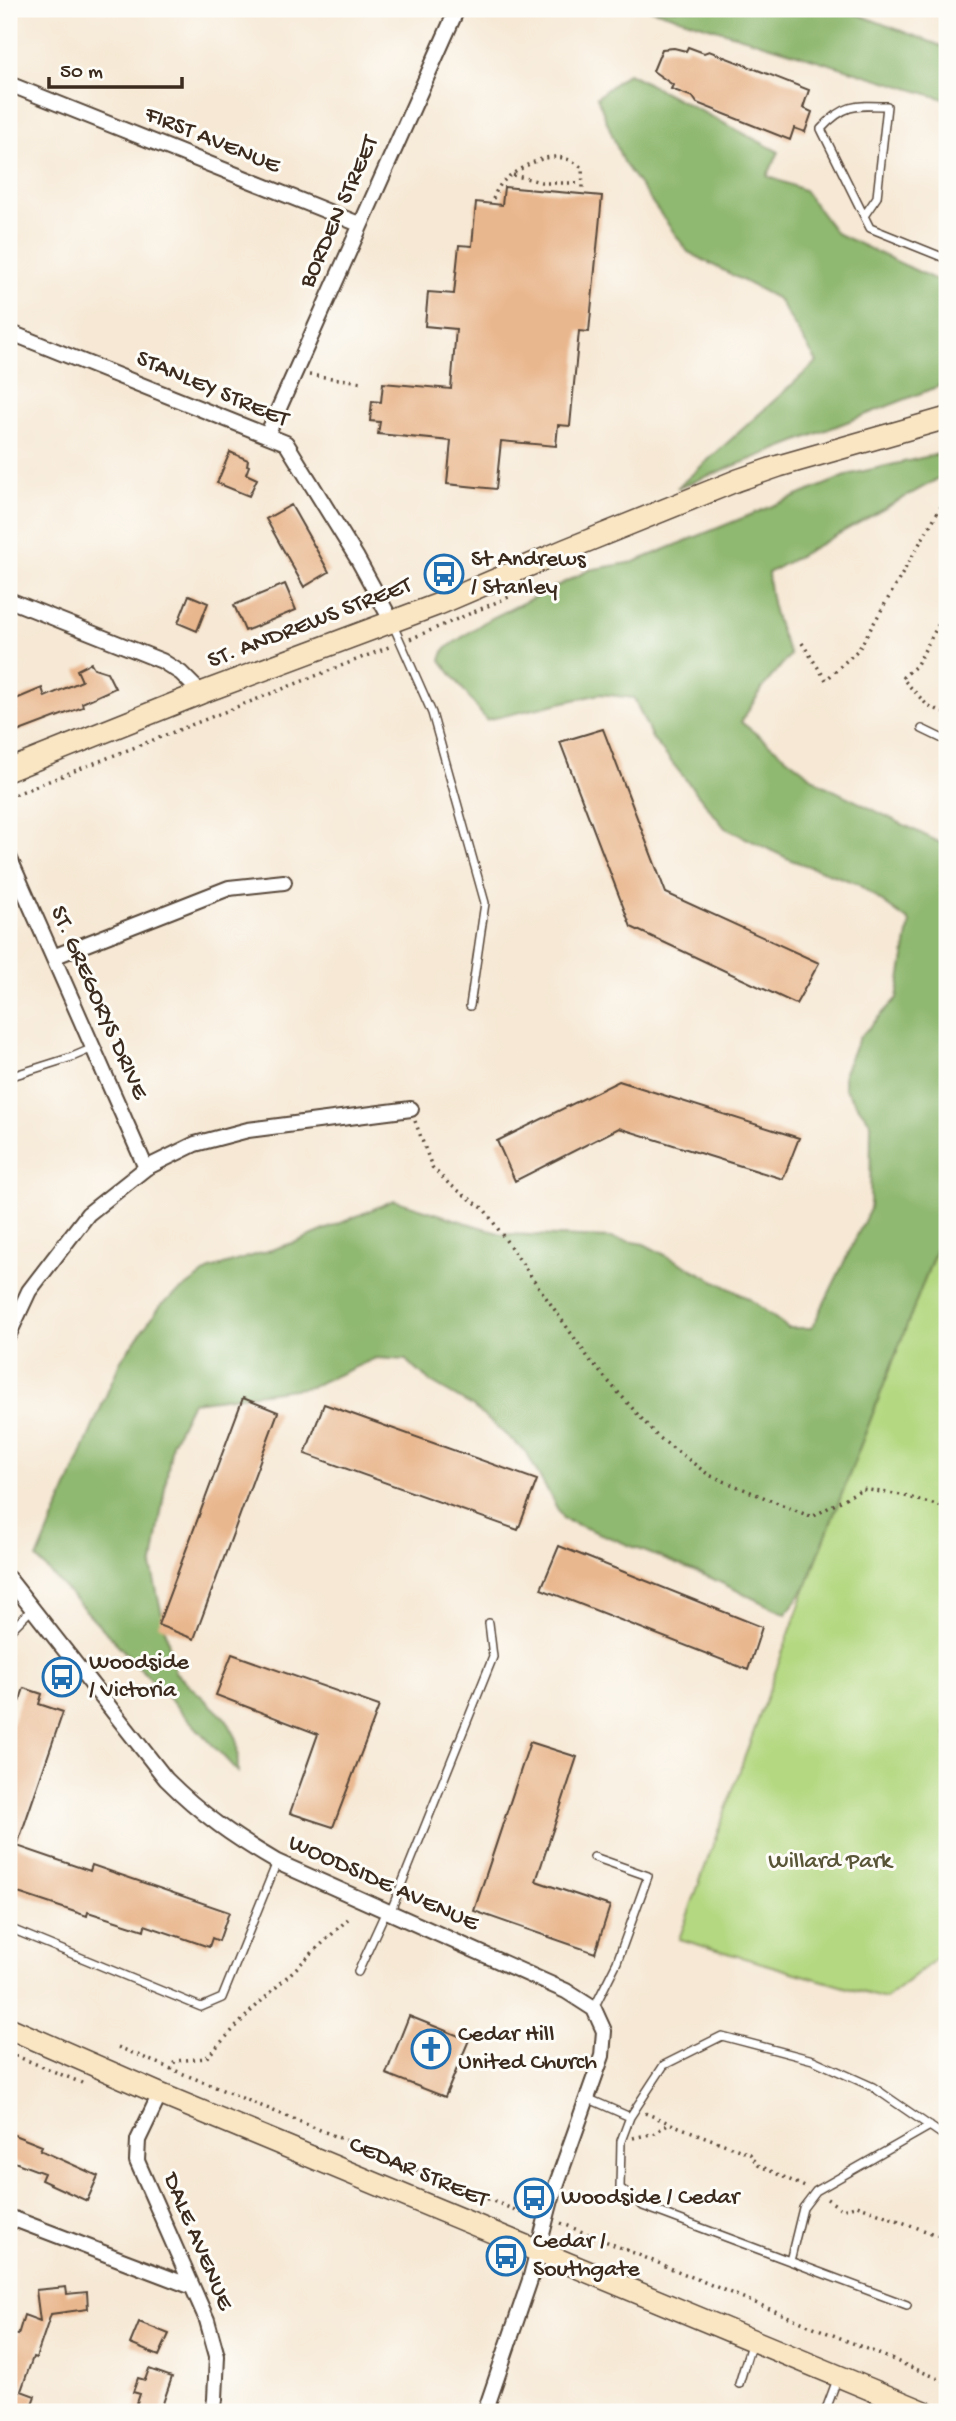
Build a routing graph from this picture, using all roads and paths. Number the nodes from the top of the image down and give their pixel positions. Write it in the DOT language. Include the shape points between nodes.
graph roads {
  1 [pos="457,9"];
  2 [pos="9,84"];
  3 [pos="511,175"];
  4 [pos="493,199"];
  5 [pos="864,216"];
  6 [pos="359,224"];
  7 [pos="947,259"];
  8 [pos="9,332"];
  9 [pos="309,375"];
  10 [pos="362,382"];
  11 [pos="947,418"];
  12 [pos="267,435"];
  13 [pos="947,496"];
  14 [pos="516,594"];
  15 [pos="9,600"];
  16 [pos="947,617"];
  17 [pos="391,621"];
  18 [pos="401,643"];
  19 [pos="802,643"];
  20 [pos="201,693"];
  21 [pos="947,714"];
  22 [pos="922,729"];
  23 [pos="947,741"];
  24 [pos="9,769"];
  25 [pos="9,791"];
  26 [pos="9,857"];
  27 [pos="284,881"];
  28 [pos="53,957"];
  29 [pos="470,1006"];
  30 [pos="93,1048"];
  31 [pos="9,1077"];
  32 [pos="411,1109"];
  33 [pos="146,1168"];
  34 [pos="9,1334"];
  35 [pos="947,1508"];
  36 [pos="9,1579"];
  37 [pos="32,1609"];
  38 [pos="489,1623"];
  39 [pos="9,1632"];
  40 [pos="594,1857"];
  41 [pos="277,1862"];
  42 [pos="388,1912"];
  43 [pos="348,1919"];
  44 [pos="9,1928"];
  45 [pos="358,1972"];
  46 [pos="594,2009"];
  47 [pos="9,2028"];
  48 [pos="118,2047"];
  49 [pos="9,2053"];
  50 [pos="171,2070"];
  51 [pos="94,2088"];
  52 [pos="160,2094"];
  53 [pos="587,2098"];
  54 [pos="635,2110"];
  55 [pos="630,2117"];
  56 [pos="669,2123"];
  57 [pos="930,2126"];
  58 [pos="947,2138"];
  59 [pos="621,2141"];
  60 [pos="816,2191"];
  61 [pos="527,2215"];
  62 [pos="9,2217"];
  63 [pos="559,2222"];
  64 [pos="947,2239"];
  65 [pos="536,2250"];
  66 [pos="790,2261"];
  67 [pos="190,2286"];
  68 [pos="907,2305"];
  69 [pos="752,2341"];
  70 [pos="838,2377"];
  71 [pos="947,2382"];
  72 [pos="739,2384"];
  73 [pos="916,2411"];
  74 [pos="212,2412"];
  75 [pos="485,2412"];
  76 [pos="825,2412"];
  1 -- 6 [label="street, BORDEN STREET"];
  2 -- 6 [label="street, FIRST AVENUE"];
  3 -- 3 [label="path" via="538,159 563,157 582,168 583,186"];
  3 -- 4 [label="path" via="501,180"];
  5 -- 5 [label="lane" via="877,197 887,106 858,105 836,113 821,128"];
  5 -- 7 [label="lane" via="870,228"];
  6 -- 12 [label="street, BORDEN STREET"];
  8 -- 12 [label="street, STANLEY STREET"];
  9 -- 10 [label="path"];
  11 -- 17 [label="main road, ST. ANDREWS STREET" via="738,480"];
  12 -- 17 [label="street, STANLEY STREET" via="286,443 295,455"];
  13 -- 19 [label="path" via="859,649 826,680"];
  14 -- 18 [label="path"];
  15 -- 20 [label="street" via="162,660"];
  16 -- 21 [label="path" via="943,616 916,666 902,678 927,705"];
  17 -- 18 [label="lane"];
  17 -- 20 [label="main road, ST. ANDREWS STREET"];
  18 -- 25 [label="path" via="16,794"];
  18 -- 29 [label="lane" via="432,713 485,903"];
  20 -- 24 [label="main road, ST. ANDREWS STREET"];
  22 -- 23 [label="lane"];
  26 -- 28 [label="street, ST. GREGORYS DRIVE"];
  27 -- 28 [label="street" via="229,888"];
  28 -- 30 [label="street, ST. GREGORYS DRIVE"];
  30 -- 31 [label="lane"];
  30 -- 33 [label="street, ST. GREGORYS DRIVE"];
  32 -- 33 [label="street" via="248,1130 195,1144"];
  32 -- 35 [label="path" via="432,1167 484,1209 593,1363 657,1436 709,1475 812,1517 862,1489"];
  33 -- 34 [label="street" via="88,1214 29,1291"];
  36 -- 37 [label="street, WOODSIDE AVENUE"];
  37 -- 39 [label="lane"];
  37 -- 41 [label="street, WOODSIDE AVENUE" via="166,1779 233,1837"];
  38 -- 42 [label="lane" via="493,1657"];
  40 -- 46 [label="lane" via="648,1875 617,1962"];
  41 -- 42 [label="street, WOODSIDE AVENUE"];
  41 -- 44 [label="lane" via="222,1998 201,2007"];
  42 -- 45 [label="lane"];
  42 -- 46 [label="street, WOODSIDE AVENUE" via="566,1991"];
  43 -- 50 [label="path" via="205,2058 175,2061"];
  46 -- 53 [label="street" via="604,2031 602,2056"];
  47 -- 52 [label="main road, CEDAR STREET"];
  48 -- 50 [label="path"];
  49 -- 51 [label="path"];
  50 -- 61 [label="path"];
  52 -- 65 [label="main road, CEDAR STREET"];
  52 -- 67 [label="street, DALE AVENUE" via="138,2140 137,2161"];
  53 -- 55 [label="lane"];
  53 -- 65 [label="street"];
  54 -- 55 [label="lane"];
  54 -- 56 [label="path"];
  54 -- 57 [label="lane" via="664,2065 722,2035 813,2060 873,2087"];
  55 -- 59 [label="lane"];
  56 -- 59 [label="path" via="655,2133"];
  56 -- 60 [label="path" via="750,2154 758,2165"];
  57 -- 58 [label="lane"];
  57 -- 60 [label="lane"];
  59 -- 66 [label="lane" via="620,2188 643,2206"];
  60 -- 64 [label="path" via="843,2210 857,2205"];
  60 -- 66 [label="lane" via="803,2208"];
  62 -- 67 [label="street"];
  63 -- 71 [label="path"];
  65 -- 69 [label="main road, CEDAR STREET"];
  65 -- 75 [label="street"];
  66 -- 68 [label="lane"];
  67 -- 74 [label="street, DALE AVENUE" via="218,2356"];
  69 -- 70 [label="main road, CEDAR STREET"];
  69 -- 72 [label="lane"];
  70 -- 73 [label="main road, CEDAR STREET"];
  70 -- 76 [label="lane"];
}
